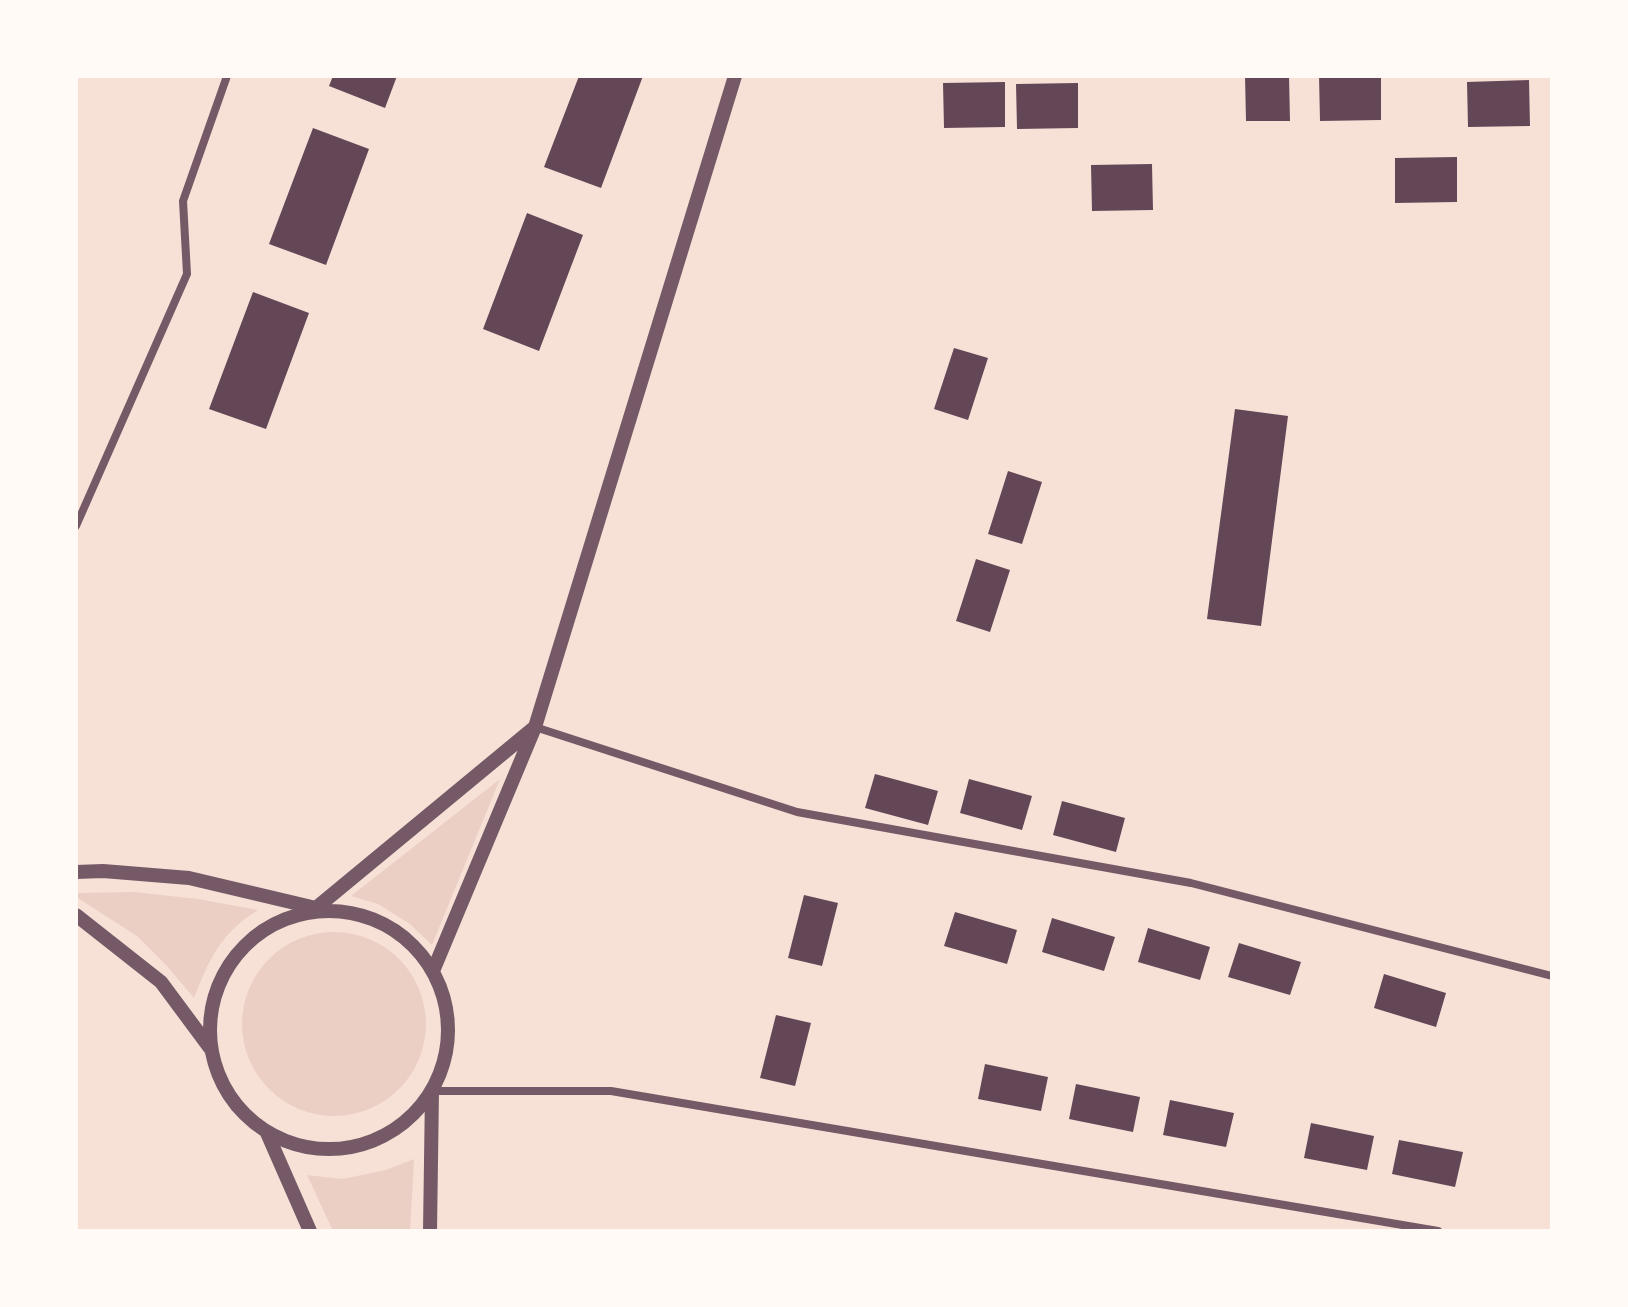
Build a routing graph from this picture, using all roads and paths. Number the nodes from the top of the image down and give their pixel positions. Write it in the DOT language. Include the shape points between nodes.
graph roads {
  1 [pos="227,76"];
  2 [pos="735,76"];
  3 [pos="76,526"];
  4 [pos="535,727"];
  5 [pos="76,872"];
  6 [pos="316,908"];
  7 [pos="76,915"];
  8 [pos="433,971"];
  9 [pos="1552,976"];
  10 [pos="210,1048"];
  11 [pos="432,1091"];
  12 [pos="267,1133"];
  13 [pos="310,1231"];
  14 [pos="430,1231"];
  15 [pos="1438,1231"];
  1 -- 3 [label="street" via="183,201 187,274"];
  2 -- 4 [label="street"];
  4 -- 6 [label="street"];
  4 -- 8 [label="street"];
  4 -- 9 [label="street" via="797,812 1191,883"];
  5 -- 6 [label="street" via="189,878"];
  6 -- 8 [label="street" via="349,911 383,923 411,943"];
  6 -- 10 [label="street" via="277,922 246,943 223,973 210,1009"];
  7 -- 10 [label="street" via="161,982"];
  8 -- 11 [label="street" via="445,1000 449,1031"];
  10 -- 12 [label="street" via="226,1091"];
  11 -- 12 [label="street" via="407,1120 375,1140 339,1149 301,1147"];
  11 -- 14 [label="street"];
  11 -- 15 [label="street" via="611,1091"];
  12 -- 13 [label="street"];
}
